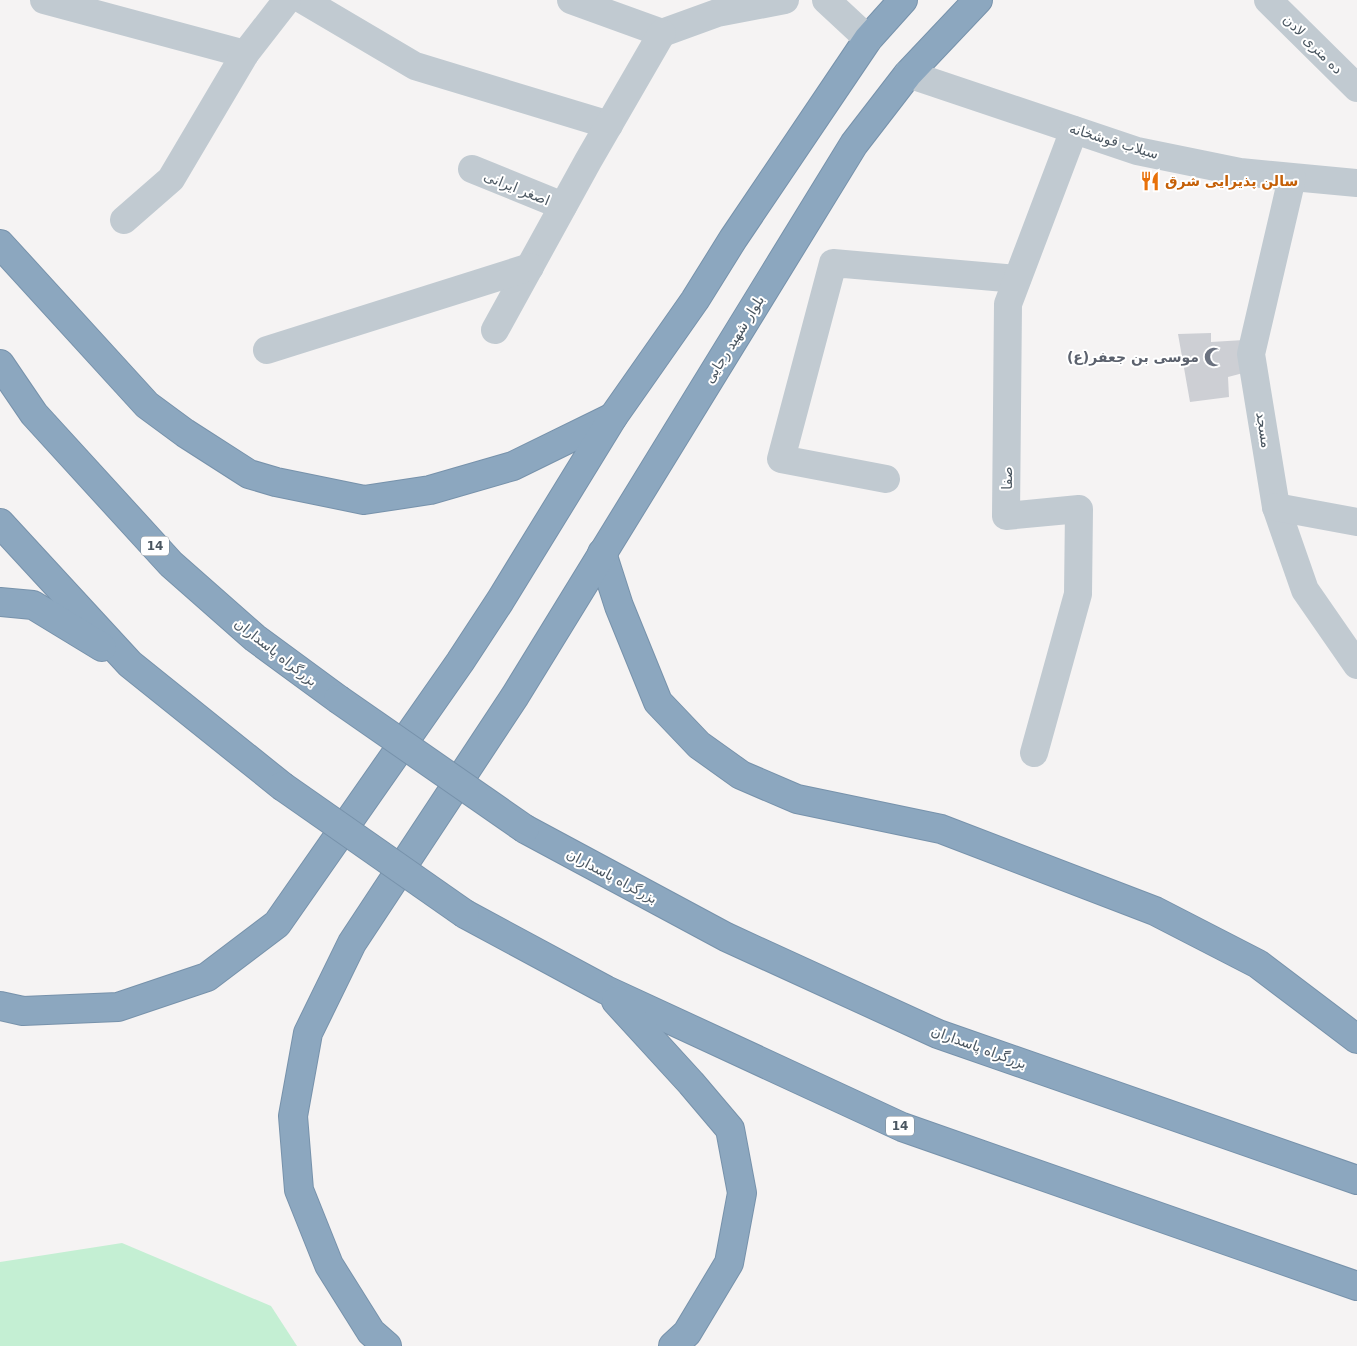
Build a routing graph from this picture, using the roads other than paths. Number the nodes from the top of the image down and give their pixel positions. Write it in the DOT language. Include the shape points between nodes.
graph roads {
  1 [pos="44,0"];
  2 [pos="287,0"];
  3 [pos="303,0"];
  4 [pos="571,0"];
  5 [pos="785,0"];
  6 [pos="826,0"];
  7 [pos="903,0"];
  8 [pos="978,0"];
  9 [pos="1268,0"];
  10 [pos="662,33"];
  11 [pos="868,39"];
  12 [pos="245,54"];
  13 [pos="908,74"];
  14 [pos="1357,88"];
  15 [pos="609,125"];
  16 [pos="1074,130"];
  17 [pos="472,169"];
  18 [pos="1292,178"];
  19 [pos="1357,183"];
  20 [pos="563,206"];
  21 [pos="124,220"];
  22 [pos="0,244"];
  23 [pos="530,267"];
  24 [pos="1017,279"];
  25 [pos="495,330"];
  26 [pos="267,350"];
  27 [pos="0,364"];
  28 [pos="613,417"];
  29 [pos="886,479"];
  30 [pos="1276,507"];
  31 [pos="1357,522"];
  32 [pos="0,523"];
  33 [pos="602,553"];
  34 [pos="0,602"];
  35 [pos="130,664"];
  36 [pos="1357,665"];
  37 [pos="1034,753"];
  38 [pos="606,990"];
  39 [pos="0,1006"];
  40 [pos="1357,1040"];
  41 [pos="1357,1180"];
  42 [pos="1357,1286"];
  43 [pos="387,1346"];
  44 [pos="673,1346"];
  1 -- 12 [label="street"];
  2 -- 12 [label="street"];
  3 -- 15 [label="street" via="415,66"];
  4 -- 10 [label="street"];
  5 -- 10 [label="street" via="717,13"];
  6 -- 11 [label="street"];
  7 -- 11 [label="highway"];
  8 -- 13 [label="highway, بلوار شهید رجایی"];
  9 -- 14 [label="street, ده متری لادن"];
  10 -- 15 [label="street"];
  11 -- 28 [label="highway" via="695,300"];
  12 -- 21 [label="street" via="171,179"];
  13 -- 16 [label="street, سیلاب قوشخانه"];
  13 -- 33 [label="highway, بلوار شهید رجایی" via="854,144"];
  15 -- 20 [label="street"];
  16 -- 18 [label="street, سیلاب قوشخانه" via="1137,151 1240,172"];
  16 -- 24 [label="street, صفا"];
  17 -- 20 [label="street, اصغر ایرانی"];
  18 -- 19 [label="street, سیلاب قوشخانه"];
  18 -- 30 [label="street, مسجد" via="1251,354"];
  20 -- 23 [label="street"];
  22 -- 28 [label="highway" via="147,405 185,434 249,474 276,482 364,500 430,490 513,466"];
  23 -- 25 [label="street"];
  23 -- 26 [label="street"];
  24 -- 29 [label="street" via="833,262 781,459"];
  24 -- 37 [label="street, صفا" via="1008,304 1006,516 1079,509 1078,594"];
  27 -- 41 [label="highway, بزرگراه پاسداران / 14, bridge" via="34,414 171,564 255,638 524,829 726,937 938,1034"];
  28 -- 39 [label="highway" via="460,662 277,924 207,977 118,1007 23,1011"];
  30 -- 31 [label="street"];
  30 -- 36 [label="street, مسجد" via="1305,590"];
  32 -- 35 [label="highway, 14"];
  33 -- 40 [label="highway" via="619,606 658,702 700,746 741,774 797,799 941,829 1155,911 1258,964"];
  33 -- 43 [label="highway, بلوار شهید رجایی" via="515,696 352,943 308,1034 293,1116 299,1190 329,1265 371,1332"];
  34 -- 35 [label="highway" via="33,606"];
  35 -- 38 [label="highway, 14, bridge" via="282,786 466,914"];
  38 -- 42 [label="highway, 14" via="902,1127"];
  38 -- 44 [label="highway" via="730,1129 742,1193 729,1263 687,1334"];
}
